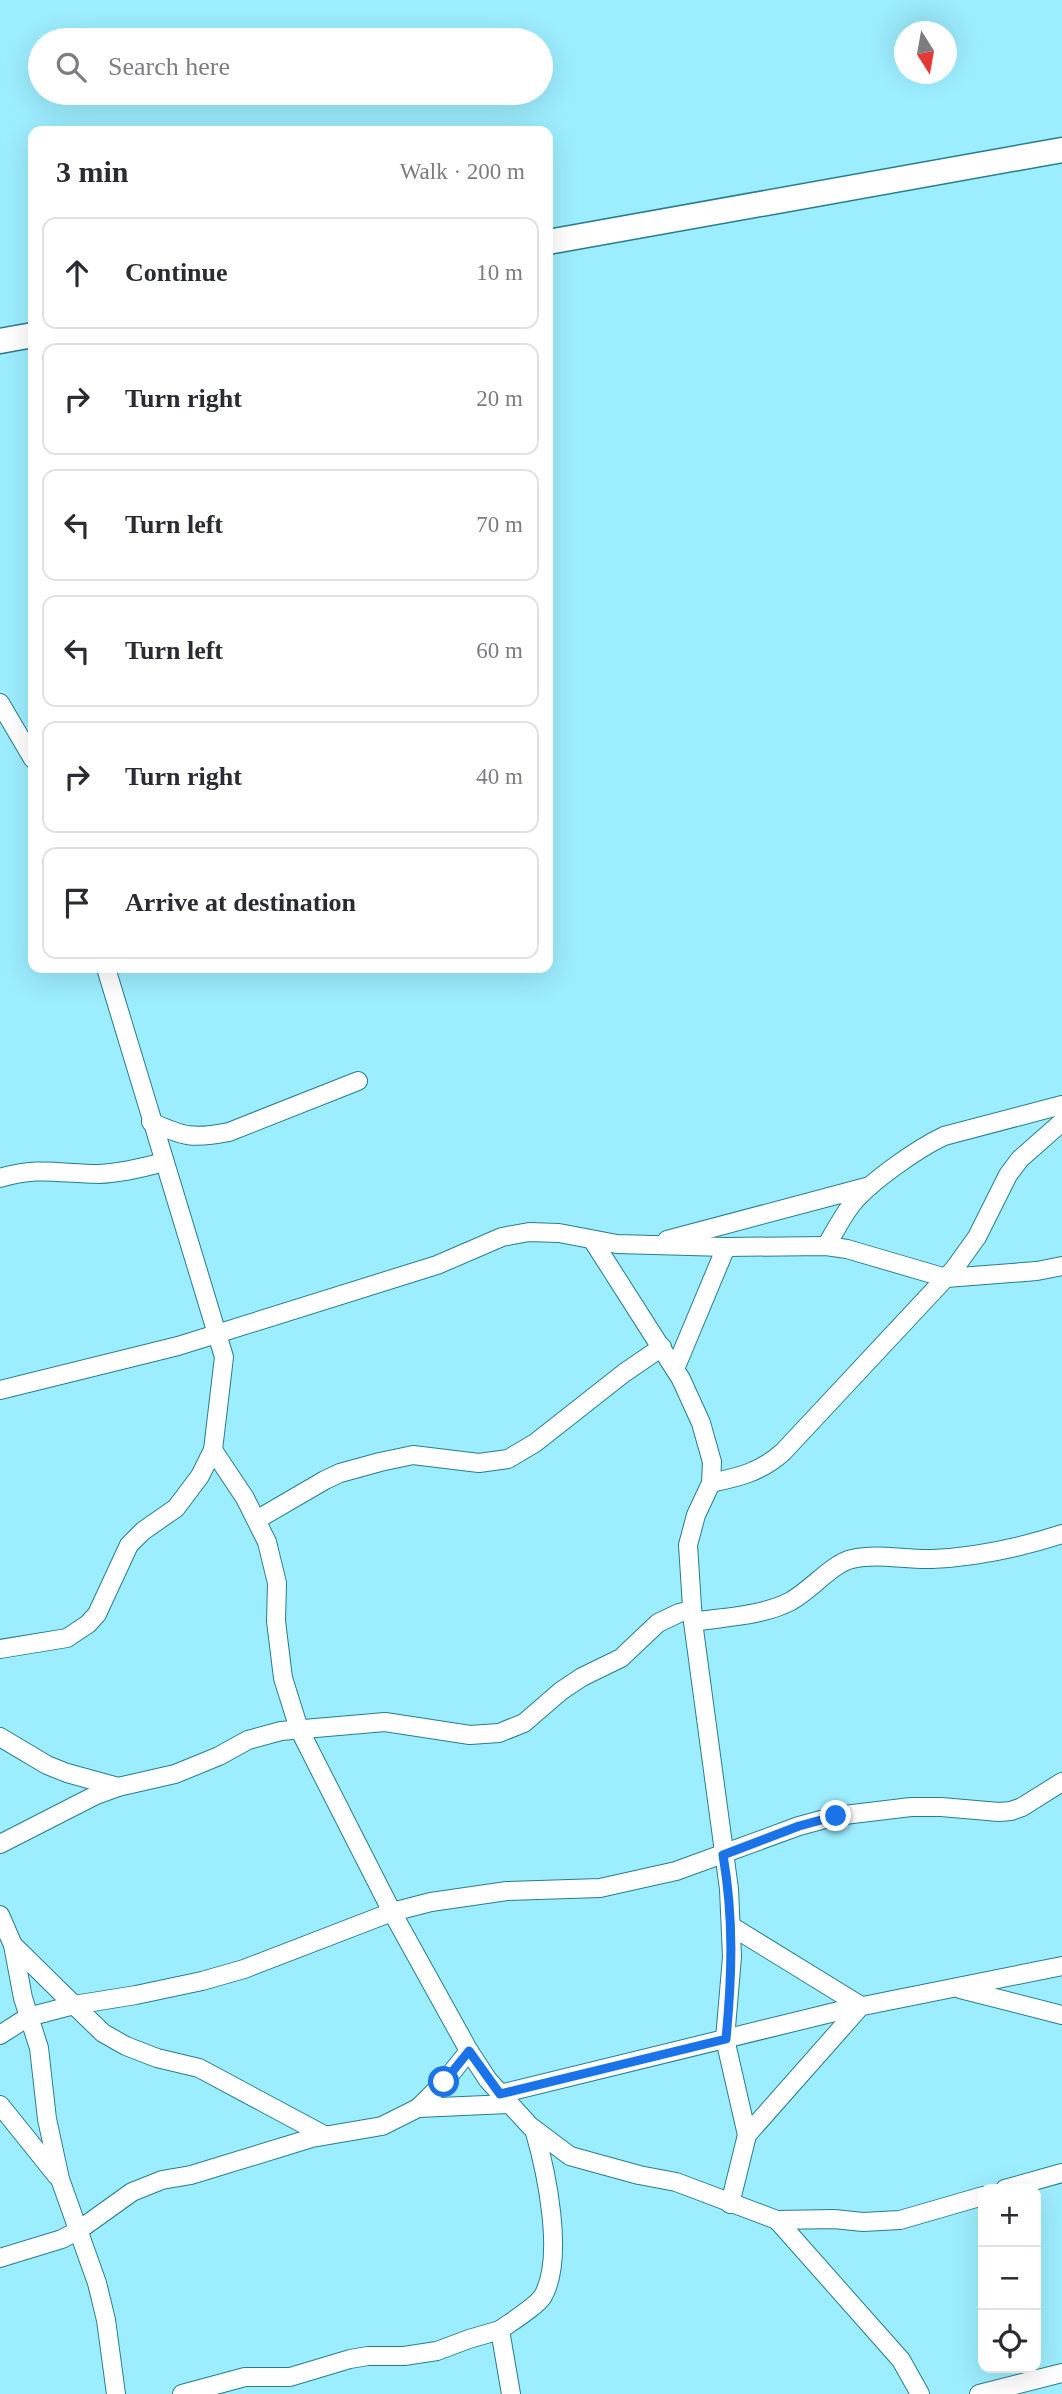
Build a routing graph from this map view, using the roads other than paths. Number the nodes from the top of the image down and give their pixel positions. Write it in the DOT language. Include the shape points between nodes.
graph roads {
  1 [pos="1062,150"];
  2 [pos="553,241"];
  3 [pos="28,336"];
  4 [pos="0,341"];
  5 [pos="0,703"];
  6 [pos="28,751"];
  7 [pos="107,973"];
  8 [pos="358,1081"];
  9 [pos="1062,1105"];
  10 [pos="151,1122"];
  11 [pos="1062,1122"];
  12 [pos="164,1162"];
  13 [pos="0,1178"];
  14 [pos="873,1185"];
  15 [pos="593,1241"];
  16 [pos="649,1244"];
  17 [pos="826,1246"];
  18 [pos="726,1247"];
  19 [pos="1062,1266"];
  20 [pos="946,1278"];
  21 [pos="216,1334"];
  22 [pos="662,1347"];
  23 [pos="675,1368"];
  24 [pos="0,1390"];
  25 [pos="213,1450"];
  26 [pos="711,1483"];
  27 [pos="258,1519"];
  28 [pos="1062,1534"];
  29 [pos="692,1616"];
  30 [pos="0,1649"];
  31 [pos="299,1729"];
  32 [pos="0,1737"];
  33 [pos="1062,1783"];
  34 [pos="118,1787"];
  35 [pos="0,1844"];
  36 [pos="723,1855"];
  37 [pos="393,1912"];
  38 [pos="0,1915"];
  39 [pos="731,1926"];
  40 [pos="13,1945"];
  41 [pos="1062,1966"];
  42 [pos="956,1988"];
  43 [pos="74,2005"];
  44 [pos="861,2006"];
  45 [pos="1062,2015"];
  46 [pos="28,2017"];
  47 [pos="0,2035"];
  48 [pos="726,2039"];
  49 [pos="469,2051"];
  50 [pos="504,2099"];
  51 [pos="0,2105"];
  52 [pos="418,2108"];
  53 [pos="534,2129"];
  54 [pos="324,2135"];
  55 [pos="747,2135"];
  56 [pos="1062,2173"];
  57 [pos="60,2179"];
  58 [pos="1023,2184"];
  59 [pos="978,2197"];
  60 [pos="730,2204"];
  61 [pos="777,2220"];
  62 [pos="79,2231"];
  63 [pos="0,2258"];
  64 [pos="500,2330"];
  65 [pos="1062,2372"];
  66 [pos="116,2394"];
  67 [pos="182,2394"];
  68 [pos="511,2394"];
  69 [pos="920,2394"];
  70 [pos="979,2394"];
  1 -- 2 [label="street"];
  3 -- 4 [label="street"];
  5 -- 6 [label="street"];
  7 -- 10 [label="street"];
  8 -- 10 [label="street" via="229,1132 179,1135"];
  9 -- 14 [label="street" via="944,1136"];
  10 -- 12 [label="street"];
  11 -- 20 [label="street" via="1014,1167 977,1237"];
  12 -- 13 [label="street" via="119,1172 45,1170"];
  12 -- 21 [label="street"];
  14 -- 16 [label="street"];
  14 -- 17 [label="street" via="852,1204"];
  15 -- 16 [label="street"];
  15 -- 21 [label="street" via="545,1232 502,1237 437,1265"];
  15 -- 22 [label="street"];
  16 -- 18 [label="street"];
  17 -- 18 [label="street"];
  17 -- 20 [label="street"];
  18 -- 23 [label="street"];
  19 -- 20 [label="street"];
  20 -- 26 [label="street" via="773,1462 747,1475"];
  21 -- 24 [label="street"];
  21 -- 25 [label="street" via="224,1357"];
  22 -- 23 [label="street"];
  22 -- 27 [label="street" via="536,1443 508,1459 479,1463 413,1455 380,1462 340,1473"];
  23 -- 26 [label="street" via="710,1452"];
  25 -- 27 [label="street"];
  25 -- 30 [label="street" via="176,1508 129,1545 88,1624 67,1638"];
  26 -- 29 [label="street" via="688,1545"];
  27 -- 31 [label="street" via="273,1562 280,1660"];
  28 -- 29 [label="street" via="962,1557 855,1558 839,1562 788,1603 759,1611"];
  29 -- 31 [label="street" via="679,1613 658,1623 621,1658 561,1691 524,1723 499,1733 470,1735 384,1722"];
  29 -- 36 [label="street"];
  31 -- 34 [label="street" via="272,1732 175,1774"];
  31 -- 37 [label="street"];
  32 -- 34 [label="street" via="47,1765"];
  33 -- 36 [label="street" via="1011,1811 874,1810 799,1826"];
  34 -- 35 [label="street"];
  36 -- 37 [label="street" via="600,1888 506,1891"];
  36 -- 39 [label="street"];
  37 -- 43 [label="street" via="202,1981"];
  37 -- 49 [label="street"];
  38 -- 40 [label="street"];
  39 -- 44 [label="street"];
  39 -- 48 [label="street"];
  40 -- 43 [label="street"];
  40 -- 46 [label="street"];
  41 -- 42 [label="street"];
  42 -- 44 [label="street"];
  42 -- 45 [label="street"];
  43 -- 46 [label="street"];
  43 -- 54 [label="street" via="126,2046 200,2068"];
  44 -- 48 [label="street"];
  44 -- 55 [label="street"];
  46 -- 47 [label="street"];
  46 -- 57 [label="street" via="39,2048"];
  48 -- 50 [label="street"];
  48 -- 55 [label="street"];
  49 -- 50 [label="street"];
  49 -- 52 [label="street"];
  50 -- 52 [label="street"];
  50 -- 53 [label="street"];
  51 -- 57 [label="street"];
  52 -- 54 [label="street" via="382,2126"];
  53 -- 60 [label="street" via="570,2156 676,2182"];
  53 -- 64 [label="street" via="548,2190 551,2269 542,2297"];
  54 -- 62 [label="street" via="148,2185"];
  55 -- 60 [label="street"];
  56 -- 58 [label="street"];
  57 -- 62 [label="street"];
  59 -- 61 [label="street" via="900,2220"];
  60 -- 61 [label="street"];
  61 -- 69 [label="street" via="901,2360"];
  62 -- 63 [label="street"];
  62 -- 66 [label="street" via="106,2320"];
  64 -- 67 [label="street" via="429,2353 368,2356 290,2377 245,2377"];
  64 -- 68 [label="street"];
  65 -- 70 [label="street"];
}
